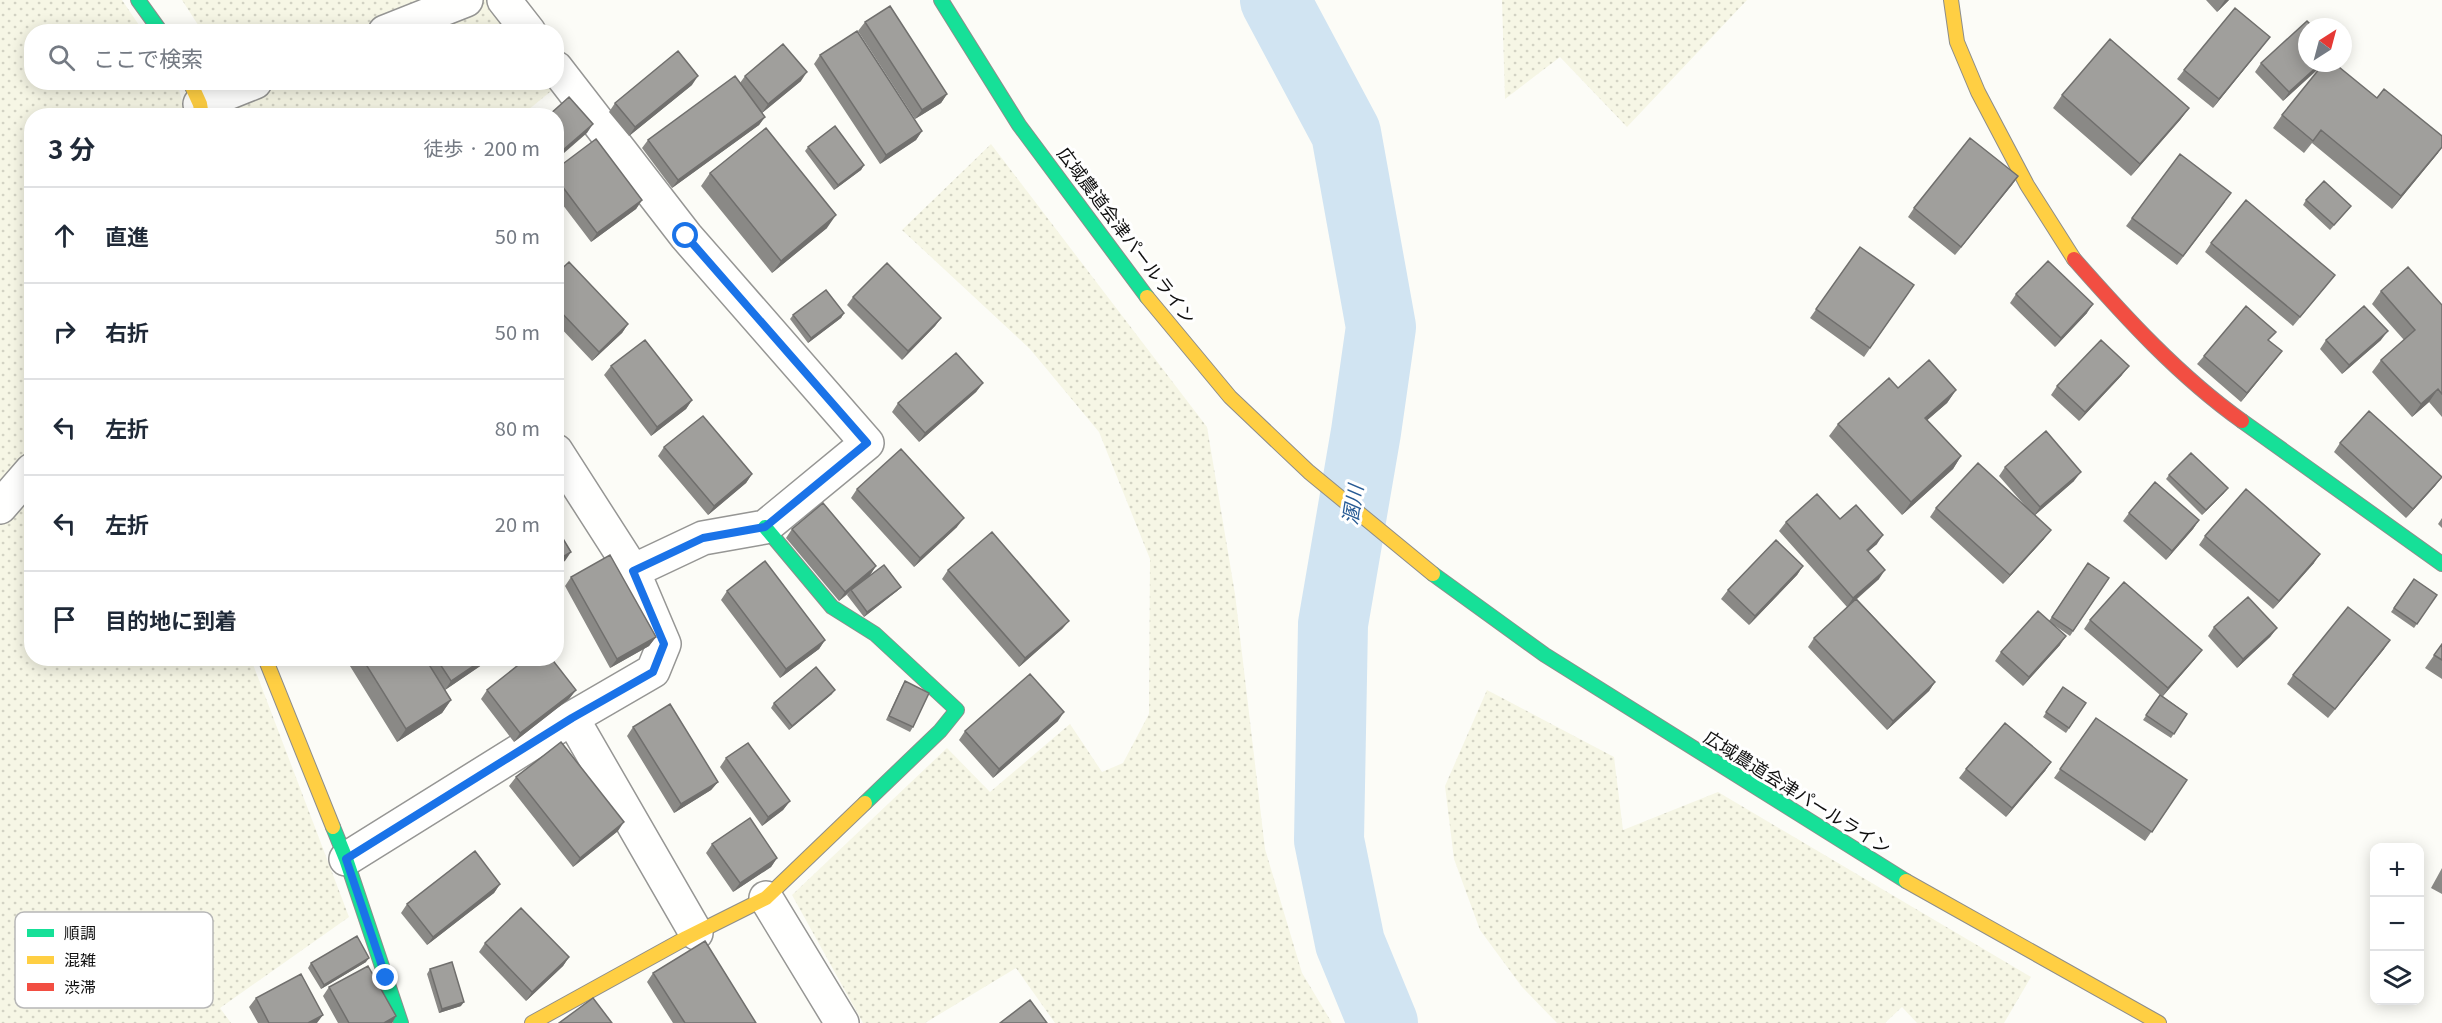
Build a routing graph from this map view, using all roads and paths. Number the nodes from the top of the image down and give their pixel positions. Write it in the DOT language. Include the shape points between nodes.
graph roads {
  1 [pos="138,0"];
  2 [pos="466,0"];
  3 [pos="504,0"];
  4 [pos="941,0"];
  5 [pos="1952,0"];
  6 [pos="155,24"];
  7 [pos="405,24"];
  8 [pos="523,24"];
  9 [pos="564,78"];
  10 [pos="231,90"];
  11 [pos="197,101"];
  12 [pos="564,463"];
  13 [pos="24,479"];
  14 [pos="0,507"];
  15 [pos="765,527"];
  16 [pos="2442,564"];
  17 [pos="633,571"];
  18 [pos="268,666"];
  19 [pos="572,718"];
  20 [pos="346,859"];
  21 [pos="766,898"];
  22 [pos="696,933"];
  23 [pos="401,1023"];
  24 [pos="532,1023"];
  25 [pos="842,1023"];
  26 [pos="2159,1023"];
  1 -- 6 [label="street"];
  2 -- 7 [label="street"];
  3 -- 8 [label="street"];
  4 -- 26 [label="street, 広域農道会津パールライン" via="1019,124 1157,309 1230,397 1309,472 1430,572 1545,655 1911,884"];
  5 -- 16 [label="street" via="1957,42 1978,92 2027,185 2074,259 2130,322 2207,396"];
  9 -- 15 [label="street" via="686,236 867,443"];
  10 -- 11 [label="street"];
  12 -- 17 [label="street"];
  13 -- 14 [label="street"];
  15 -- 17 [label="street" via="703,538"];
  15 -- 21 [label="street" via="832,607 875,634 957,710 940,731"];
  17 -- 19 [label="street" via="664,644 653,672"];
  18 -- 20 [label="street"];
  19 -- 20 [label="street"];
  19 -- 22 [label="street"];
  20 -- 23 [label="street"];
  21 -- 22 [label="street"];
  21 -- 25 [label="street"];
  22 -- 24 [label="street"];
}
